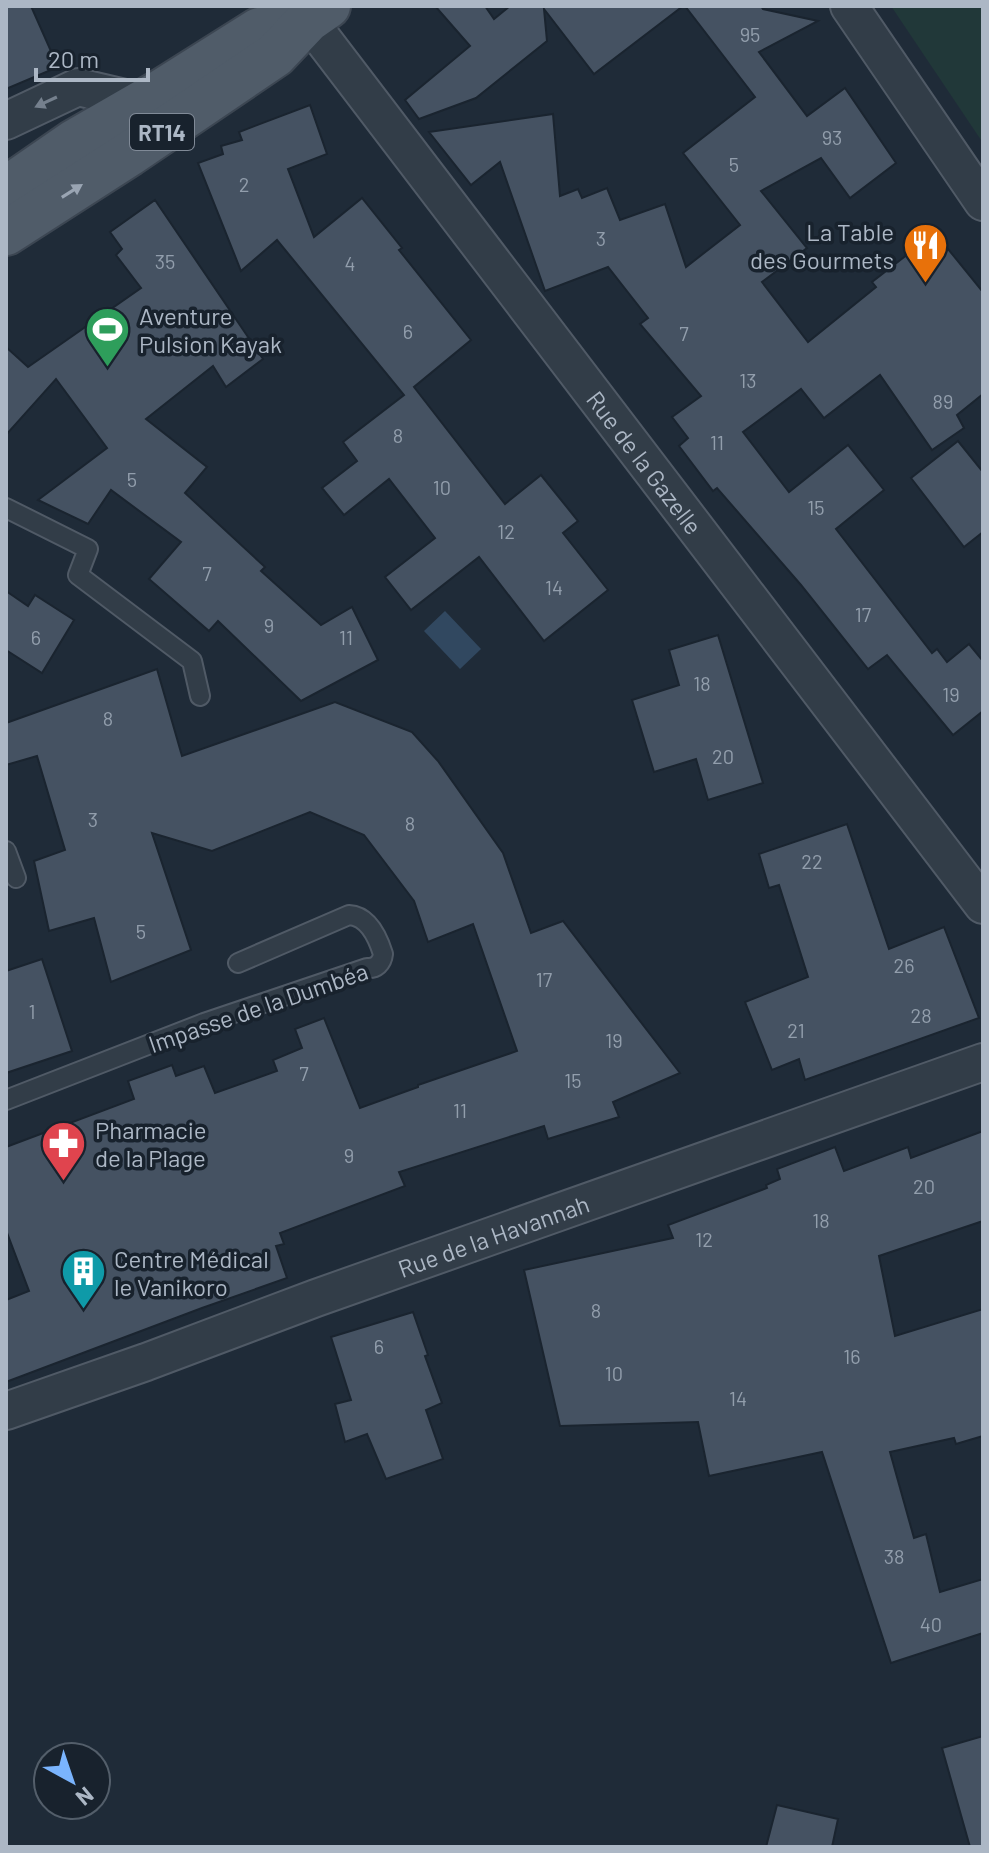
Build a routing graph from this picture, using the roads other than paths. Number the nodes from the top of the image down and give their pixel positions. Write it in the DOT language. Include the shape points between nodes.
graph roads {
  1 [pos="849,6"];
  2 [pos="318,13"];
  3 [pos="142,102"];
  4 [pos="6,121"];
  5 [pos="6,189"];
  6 [pos="983,202"];
  7 [pos="6,233"];
  8 [pos="6,508"];
  9 [pos="200,696"];
  10 [pos="6,851"];
  11 [pos="16,878"];
  12 [pos="983,905"];
  13 [pos="238,963"];
  14 [pos="983,1062"];
  15 [pos="6,1100"];
  16 [pos="6,1411"];
  1 -- 6 [label="street"];
  2 -- 3 [label="main road, RT14" via="259,30"];
  7 -- 2 [label="main road, RT14, one-way" via="275,55"];
  2 -- 12 [label="street, Rue de la Gazelle"];
  3 -- 4 [label="street, one-way" via="78,87"];
  3 -- 5 [label="main road, RT14"];
  8 -- 9 [label="lane" via="88,549 78,575 192,661"];
  10 -- 11 [label="lane"];
  13 -- 15 [label="lane, Impasse de la Dumbéa" via="349,915 364,919 383,954 371,969 204,1023"];
  14 -- 16 [label="street, Rue de la Havannah"];
}
